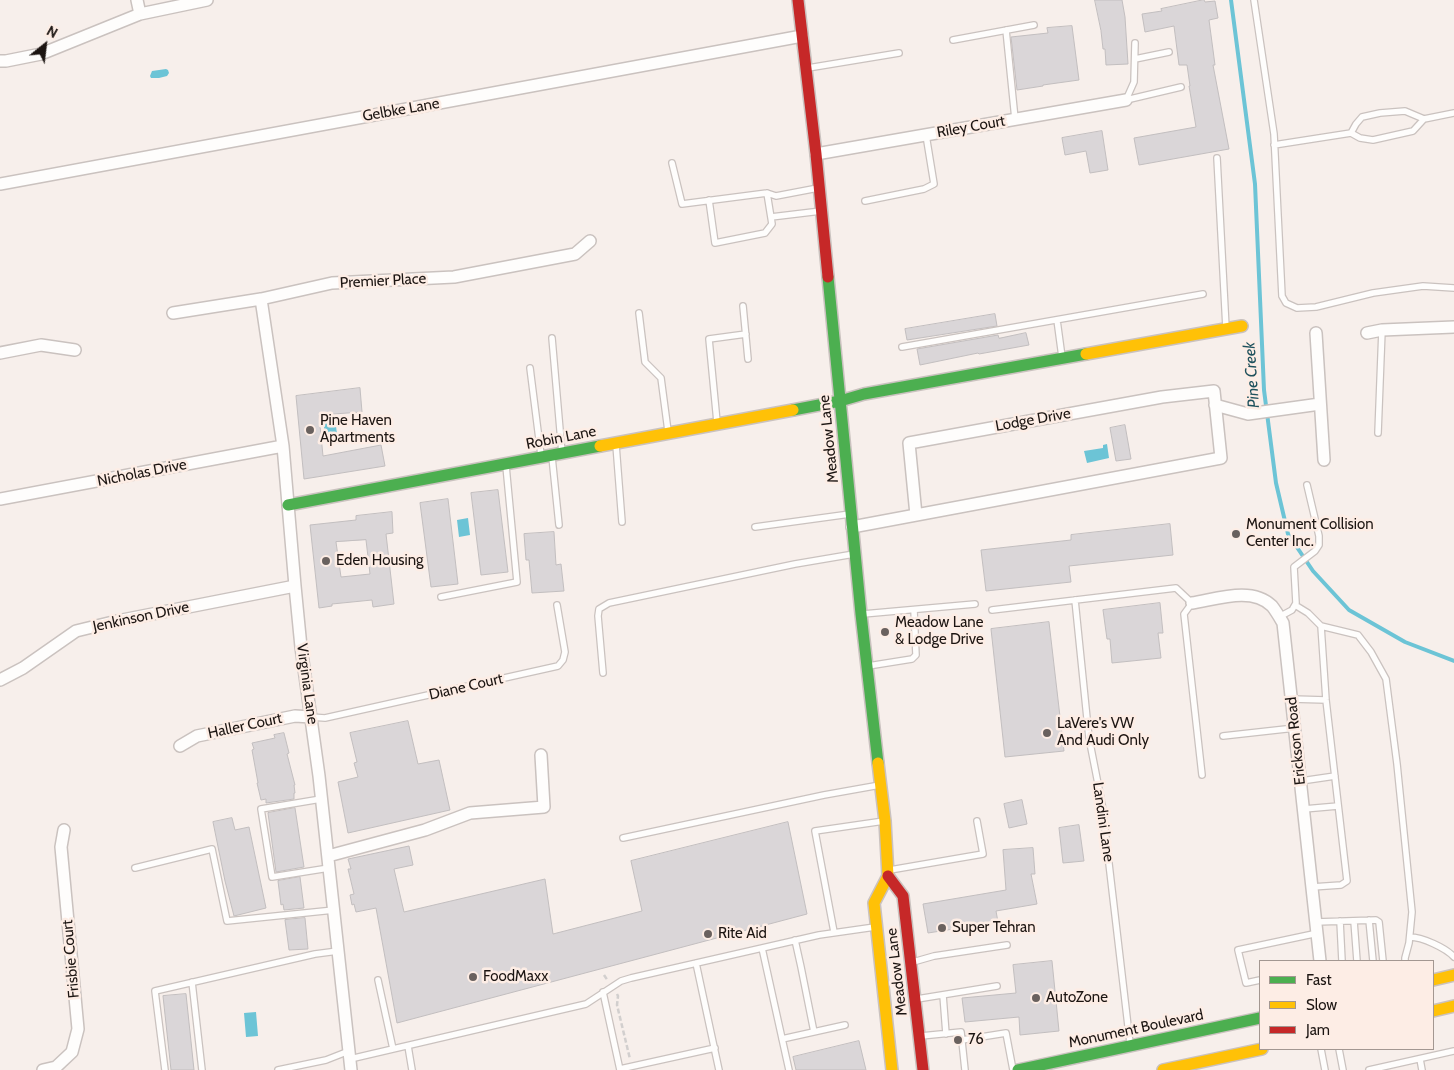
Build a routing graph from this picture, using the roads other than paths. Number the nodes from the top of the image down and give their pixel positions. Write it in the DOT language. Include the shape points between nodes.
graph roads {
  1 [pos="137,0"];
  2 [pos="207,0"];
  3 [pos="798,0"];
  4 [pos="1254,0"];
  5 [pos="140,14"];
  6 [pos="1034,25"];
  7 [pos="1006,30"];
  8 [pos="802,36"];
  9 [pos="953,40"];
  10 [pos="1135,43"];
  11 [pos="1169,52"];
  12 [pos="899,53"];
  13 [pos="1135,59"];
  14 [pos="0,61"];
  15 [pos="806,68"];
  16 [pos="1181,87"];
  17 [pos="1126,100"];
  18 [pos="1454,113"];
  19 [pos="1015,119"];
  20 [pos="1424,119"];
  21 [pos="1350,133"];
  22 [pos="926,135"];
  23 [pos="1274,145"];
  24 [pos="816,154"];
  25 [pos="1217,158"];
  26 [pos="672,163"];
  27 [pos="0,184"];
  28 [pos="819,188"];
  29 [pos="767,193"];
  30 [pos="709,200"];
  31 [pos="865,201"];
  32 [pos="821,211"];
  33 [pos="771,217"];
  34 [pos="590,242"];
  35 [pos="1454,288"];
  36 [pos="1203,294"];
  37 [pos="261,299"];
  38 [pos="743,306"];
  39 [pos="173,313"];
  40 [pos="639,313"];
  41 [pos="1057,320"];
  42 [pos="1242,326"];
  43 [pos="1226,328"];
  44 [pos="1454,328"];
  45 [pos="1382,330"];
  46 [pos="1316,333"];
  47 [pos="1367,333"];
  48 [pos="746,334"];
  49 [pos="552,338"];
  50 [pos="902,348"];
  51 [pos="75,350"];
  52 [pos="0,353"];
  53 [pos="1062,358"];
  54 [pos="748,359"];
  55 [pos="530,368"];
  56 [pos="840,401"];
  57 [pos="1320,404"];
  58 [pos="1216,405"];
  59 [pos="718,424"];
  60 [pos="668,433"];
  61 [pos="1378,433"];
  62 [pos="616,443"];
  63 [pos="283,446"];
  64 [pos="552,455"];
  65 [pos="1324,460"];
  66 [pos="506,464"];
  67 [pos="1307,486"];
  68 [pos="0,499"];
  69 [pos="288,505"];
  70 [pos="852,514"];
  71 [pos="916,515"];
  72 [pos="622,522"];
  73 [pos="559,526"];
  74 [pos="852,526"];
  75 [pos="756,527"];
  76 [pos="856,554"];
  77 [pos="294,586"];
  78 [pos="441,596"];
  79 [pos="1075,600"];
  80 [pos="1192,603"];
  81 [pos="975,604"];
  82 [pos="557,605"];
  83 [pos="1295,605"];
  84 [pos="914,610"];
  85 [pos="992,610"];
  86 [pos="861,614"];
  87 [pos="1280,617"];
  88 [pos="1321,626"];
  89 [pos="867,666"];
  90 [pos="602,673"];
  91 [pos="0,680"];
  92 [pos="1292,699"];
  93 [pos="1326,700"];
  94 [pos="311,717"];
  95 [pos="1295,728"];
  96 [pos="1224,736"];
  97 [pos="180,746"];
  98 [pos="541,755"];
  99 [pos="1202,775"];
  100 [pos="1335,776"];
  101 [pos="1301,781"];
  102 [pos="880,785"];
  103 [pos="321,799"];
  104 [pos="1338,806"];
  105 [pos="1304,809"];
  106 [pos="885,821"];
  107 [pos="978,821"];
  108 [pos="64,830"];
  109 [pos="623,838"];
  110 [pos="328,856"];
  111 [pos="135,868"];
  112 [pos="329,868"];
  113 [pos="888,873"];
  114 [pos="1312,887"];
  115 [pos="334,910"];
  116 [pos="1369,920"];
  117 [pos="1354,921"];
  118 [pos="1340,922"];
  119 [pos="877,927"];
  120 [pos="1317,927"];
  121 [pos="834,932"];
  122 [pos="1410,937"];
  123 [pos="795,940"];
  124 [pos="1007,945"];
  125 [pos="762,948"];
  126 [pos="338,951"];
  127 [pos="1454,958"];
  128 [pos="1320,960"];
  129 [pos="1342,960"];
  130 [pos="1357,960"];
  131 [pos="1373,960"];
  132 [pos="1383,960"];
  133 [pos="1405,960"];
  134 [pos="911,962"];
  135 [pos="696,963"];
  136 [pos="1454,975"];
  137 [pos="378,980"];
  138 [pos="1259,980"];
  139 [pos="1434,980"];
  140 [pos="192,982"];
  141 [pos="997,986"];
  142 [pos="603,992"];
  143 [pos="943,995"];
  144 [pos="915,1000"];
  145 [pos="1454,1006"];
  146 [pos="1434,1011"];
  147 [pos="1259,1018"];
  148 [pos="845,1025"];
  149 [pos="814,1032"];
  150 [pos="946,1034"];
  151 [pos="919,1036"];
  152 [pos="782,1039"];
  153 [pos="962,1040"];
  154 [pos="1130,1045"];
  155 [pos="408,1046"];
  156 [pos="715,1048"];
  157 [pos="393,1049"];
  158 [pos="1259,1050"];
  159 [pos="1321,1050"];
  160 [pos="1339,1050"];
  161 [pos="1454,1051"];
  162 [pos="1420,1059"];
  163 [pos="350,1060"];
  164 [pos="43,1070"];
  165 [pos="165,1070"];
  166 [pos="202,1070"];
  167 [pos="278,1070"];
  168 [pos="412,1070"];
  169 [pos="620,1070"];
  170 [pos="719,1070"];
  171 [pos="789,1070"];
  172 [pos="892,1070"];
  173 [pos="923,1070"];
  174 [pos="965,1070"];
  175 [pos="1014,1070"];
  176 [pos="1018,1070"];
  177 [pos="1162,1070"];
  178 [pos="1325,1070"];
  179 [pos="1343,1070"];
  180 [pos="1369,1070"];
  181 [pos="1422,1070"];
  1 -- 5 [label="street"];
  2 -- 5 [label="street"];
  3 -- 8 [label="street, Meadow Lane"];
  4 -- 23 [label="lane"];
  5 -- 14 [label="street" via="41,54"];
  6 -- 7 [label="lane"];
  7 -- 9 [label="lane"];
  7 -- 19 [label="lane"];
  8 -- 15 [label="street, Meadow Lane"];
  8 -- 27 [label="street, Gelbke Lane"];
  10 -- 13 [label="lane"];
  11 -- 13 [label="lane"];
  12 -- 15 [label="lane"];
  13 -- 17 [label="lane" via="1134,82"];
  15 -- 24 [label="street, Meadow Lane"];
  16 -- 17 [label="lane"];
  17 -- 19 [label="street, Riley Court"];
  18 -- 20 [label="lane"];
  19 -- 22 [label="street, Riley Court"];
  20 -- 21 [label="lane" via="1413,131 1373,140"];
  20 -- 21 [label="lane" via="1405,111 1380,113 1362,117"];
  21 -- 23 [label="lane"];
  22 -- 24 [label="street, Riley Court"];
  22 -- 31 [label="lane" via="934,184"];
  23 -- 35 [label="lane" via="1282,296 1286,303 1297,308 1316,307 1373,293 1423,286"];
  24 -- 28 [label="street, Meadow Lane"];
  25 -- 43 [label="lane"];
  26 -- 30 [label="lane" via="682,204"];
  28 -- 29 [label="lane" via="776,196"];
  28 -- 32 [label="street, Meadow Lane"];
  29 -- 30 [label="lane"];
  29 -- 33 [label="lane"];
  30 -- 33 [label="lane" via="715,243 765,233 772,224"];
  32 -- 33 [label="lane"];
  32 -- 56 [label="street, Meadow Lane"];
  34 -- 37 [label="street, Premier Place" via="575,254 454,277 332,283"];
  36 -- 41 [label="lane"];
  37 -- 39 [label="street, Premier Place"];
  37 -- 63 [label="street, Virginia Lane"];
  38 -- 48 [label="lane"];
  40 -- 60 [label="lane" via="646,362 661,378"];
  41 -- 50 [label="lane"];
  41 -- 53 [label="lane"];
  42 -- 43 [label="street, Robin Lane"];
  43 -- 53 [label="street, Robin Lane"];
  44 -- 45 [label="street"];
  45 -- 47 [label="street"];
  45 -- 61 [label="lane"];
  46 -- 57 [label="street"];
  48 -- 54 [label="lane"];
  48 -- 59 [label="lane" via="709,339"];
  49 -- 64 [label="lane"];
  51 -- 52 [label="street" via="41,345"];
  53 -- 56 [label="street, Robin Lane"];
  55 -- 64 [label="lane"];
  56 -- 59 [label="street, Robin Lane"];
  56 -- 70 [label="street, Meadow Lane"];
  57 -- 58 [label="street, Lodge Drive" via="1248,414"];
  57 -- 65 [label="street"];
  58 -- 71 [label="street" via="1221,458"];
  58 -- 71 [label="street, Lodge Drive" via="1214,391 1162,397 909,443"];
  59 -- 60 [label="street, Robin Lane"];
  60 -- 62 [label="street, Robin Lane"];
  62 -- 64 [label="street, Robin Lane"];
  62 -- 72 [label="lane"];
  63 -- 68 [label="street, Nicholas Drive"];
  63 -- 69 [label="street, Virginia Lane"];
  64 -- 66 [label="street, Robin Lane"];
  64 -- 73 [label="lane"];
  66 -- 69 [label="street, Robin Lane"];
  66 -- 78 [label="lane" via="517,582"];
  67 -- 83 [label="lane" via="1319,544 1294,567"];
  69 -- 77 [label="street, Virginia Lane"];
  70 -- 74 [label="street, Meadow Lane"];
  70 -- 75 [label="lane"];
  71 -- 74 [label="street"];
  74 -- 76 [label="street, Meadow Lane"];
  76 -- 86 [label="street, Meadow Lane"];
  76 -- 90 [label="lane" via="609,603 598,616"];
  77 -- 91 [label="street, Jenkinson Drive" via="76,631"];
  77 -- 94 [label="street, Virginia Lane"];
  79 -- 80 [label="lane" via="1176,588"];
  79 -- 85 [label="lane"];
  79 -- 154 [label="lane, Landini Lane" via="1089,738 1102,804"];
  80 -- 87 [label="street" via="1238,595 1256,596 1272,606"];
  80 -- 99 [label="lane" via="1184,614"];
  81 -- 84 [label="lane"];
  82 -- 94 [label="lane, Diane Court" via="565,652 558,666 325,718"];
  83 -- 87 [label="lane"];
  83 -- 88 [label="lane"];
  84 -- 86 [label="lane"];
  84 -- 89 [label="lane" via="916,655 912,659"];
  86 -- 89 [label="street, Meadow Lane"];
  87 -- 92 [label="street, Erickson Road"];
  88 -- 93 [label="lane"];
  88 -- 122 [label="lane" via="1358,635 1386,679 1412,912"];
  89 -- 102 [label="street, Meadow Lane"];
  92 -- 93 [label="lane"];
  92 -- 95 [label="street, Erickson Road"];
  93 -- 100 [label="lane"];
  94 -- 97 [label="street, Haller Court" via="295,716 197,736"];
  94 -- 103 [label="street, Virginia Lane"];
  95 -- 96 [label="lane"];
  95 -- 101 [label="street, Erickson Road"];
  98 -- 110 [label="street" via="544,806 470,813 424,830"];
  100 -- 101 [label="lane"];
  100 -- 104 [label="lane"];
  101 -- 105 [label="street, Erickson Road"];
  102 -- 106 [label="street, Meadow Lane"];
  102 -- 109 [label="lane"];
  103 -- 110 [label="street, Virginia Lane"];
  103 -- 112 [label="lane" via="261,809 272,877"];
  104 -- 105 [label="lane"];
  104 -- 114 [label="lane" via="1347,881 1341,885"];
  105 -- 114 [label="street, Erickson Road"];
  106 -- 113 [label="street, Meadow Lane"];
  106 -- 121 [label="lane" via="815,831"];
  107 -- 113 [label="lane" via="983,854"];
  108 -- 164 [label="street, Frisbie Court" via="61,848 78,1028 72,1052 56,1067"];
  110 -- 112 [label="street, Virginia Lane"];
  111 -- 115 [label="lane" via="212,848 227,921"];
  112 -- 115 [label="street, Virginia Lane"];
  113 -- 119 [label="street, Meadow Lane" via="874,903"];
  113 -- 134 [label="street, Meadow Lane" via="903,896"];
  114 -- 120 [label="street, Erickson Road"];
  115 -- 126 [label="street, Virginia Lane"];
  116 -- 117 [label="lane"];
  116 -- 131 [label="lane"];
  116 -- 132 [label="lane" via="1379,922"];
  117 -- 118 [label="lane"];
  117 -- 130 [label="lane"];
  118 -- 120 [label="lane"];
  118 -- 129 [label="lane"];
  119 -- 121 [label="lane"];
  119 -- 172 [label="street, Meadow Lane"];
  120 -- 128 [label="street, Erickson Road"];
  120 -- 138 [label="lane" via="1238,950 1246,983"];
  121 -- 123 [label="lane"];
  122 -- 127 [label="lane" via="1449,952"];
  122 -- 133 [label="lane"];
  123 -- 125 [label="lane"];
  123 -- 149 [label="lane"];
  124 -- 134 [label="lane"];
  125 -- 135 [label="lane"];
  125 -- 152 [label="lane"];
  126 -- 140 [label="lane"];
  126 -- 163 [label="street, Virginia Lane"];
  134 -- 144 [label="street, Meadow Lane"];
  135 -- 142 [label="lane" via="620,981"];
  135 -- 156 [label="lane"];
  136 -- 139 [label="street"];
  137 -- 157 [label="lane"];
  140 -- 165 [label="lane" via="155,991"];
  140 -- 166 [label="lane"];
  141 -- 143 [label="lane"];
  142 -- 155 [label="lane" via="580,1006"];
  142 -- 169 [label="lane"];
  143 -- 144 [label="lane"];
  143 -- 150 [label="lane"];
  144 -- 151 [label="street, Meadow Lane"];
  145 -- 146 [label="street"];
  147 -- 154 [label="street, Monument Boulevard"];
  148 -- 149 [label="lane"];
  149 -- 152 [label="lane"];
  150 -- 151 [label="lane"];
  150 -- 153 [label="lane" via="961,1032"];
  151 -- 173 [label="street, Meadow Lane"];
  152 -- 171 [label="lane"];
  153 -- 174 [label="lane"];
  153 -- 175 [label="lane" via="1006,1033"];
  154 -- 176 [label="street, Monument Boulevard"];
  155 -- 157 [label="lane"];
  155 -- 168 [label="lane"];
  156 -- 169 [label="lane"];
  156 -- 170 [label="lane"];
  157 -- 163 [label="lane"];
  158 -- 177 [label="street"];
  159 -- 178 [label="lane"];
  160 -- 179 [label="lane"];
  161 -- 162 [label="lane"];
  162 -- 180 [label="lane"];
  162 -- 181 [label="lane"];
  163 -- 167 [label="lane" via="326,1060"];
}
